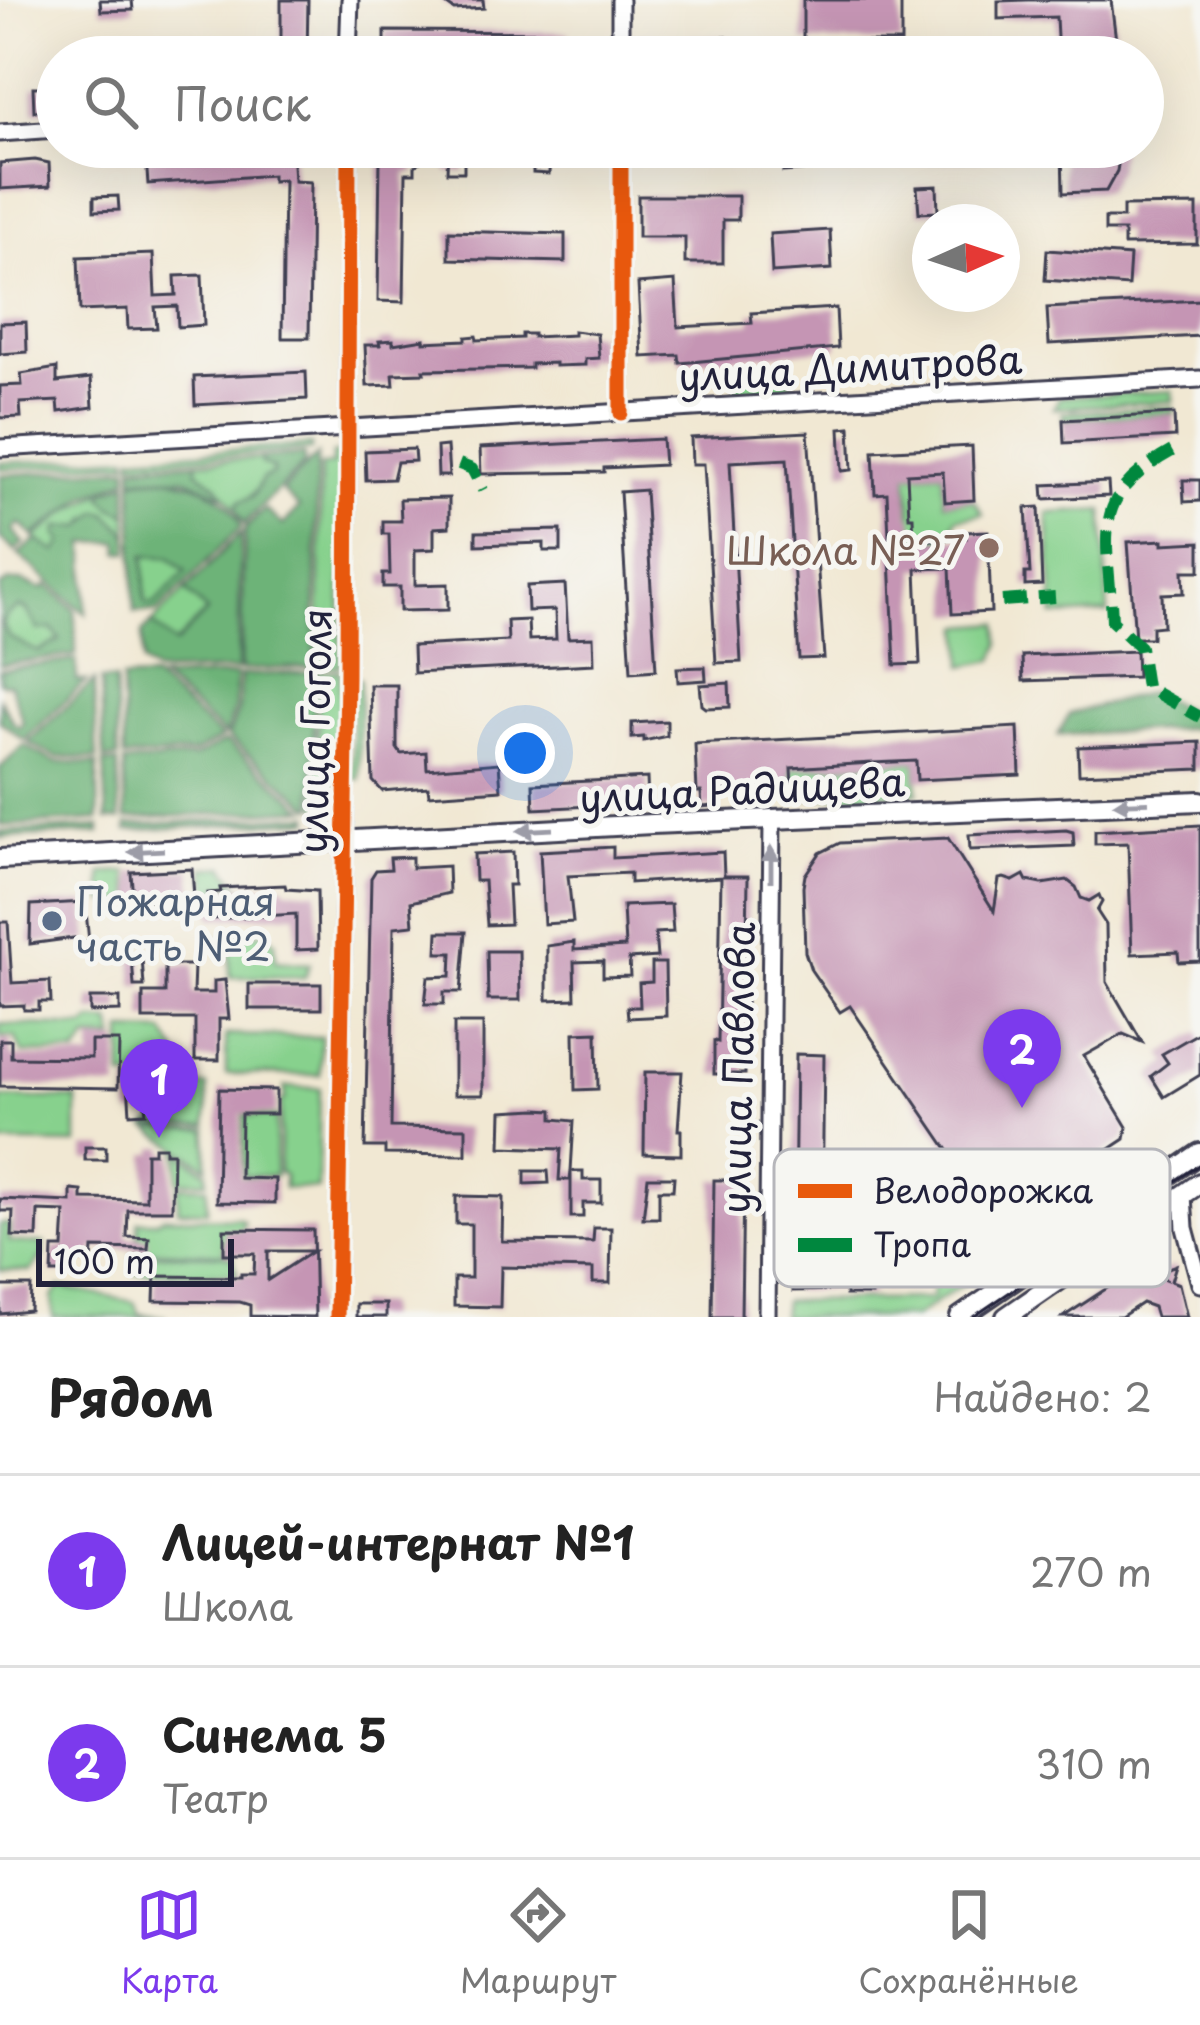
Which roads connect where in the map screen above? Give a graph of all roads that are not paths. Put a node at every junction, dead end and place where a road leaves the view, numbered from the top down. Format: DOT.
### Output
graph roads {
  1 [pos="350,0"];
  2 [pos="620,0"];
  3 [pos="349,36"];
  4 [pos="620,36"];
  5 [pos="36,130"];
  6 [pos="0,133"];
  7 [pos="349,168"];
  8 [pos="621,168"];
  9 [pos="1200,379"];
  10 [pos="621,413"];
  11 [pos="349,427"];
  12 [pos="0,448"];
  13 [pos="1200,801"];
  14 [pos="772,820"];
  15 [pos="344,840"];
  16 [pos="0,860"];
  17 [pos="1200,1153"];
  18 [pos="1170,1174"];
  19 [pos="1200,1183"];
  20 [pos="1183,1195"];
  21 [pos="1170,1204"];
  22 [pos="1200,1284"];
  23 [pos="1004,1287"];
  24 [pos="1050,1287"];
  25 [pos="337,1317"];
  26 [pos="767,1317"];
  27 [pos="960,1317"];
  28 [pos="1006,1317"];
  1 -- 3 [label="main road"];
  2 -- 4 [label="main road"];
  5 -- 6 [label="main road"];
  7 -- 11 [label="main road, улица Гоголя"];
  8 -- 10 [label="main road"];
  9 -- 10 [label="main road, улица Димитрова"];
  10 -- 11 [label="main road, улица Димитрова"];
  11 -- 12 [label="main road, улица Димитрова"];
  11 -- 15 [label="main road, улица Гоголя"];
  13 -- 14 [label="main road, улица Радищева, one-way"];
  14 -- 15 [label="main road, улица Радищева, one-way"];
  26 -- 14 [label="main road, улица Павлова, one-way"];
  15 -- 16 [label="main road, улица Радищева, one-way"];
  15 -- 25 [label="main road, улица Гоголя"];
  17 -- 18 [label="main road"];
  19 -- 20 [label="main road"];
  20 -- 21 [label="main road"];
  20 -- 22 [label="main road"];
  23 -- 27 [label="main road"];
  24 -- 28 [label="main road"];
}
